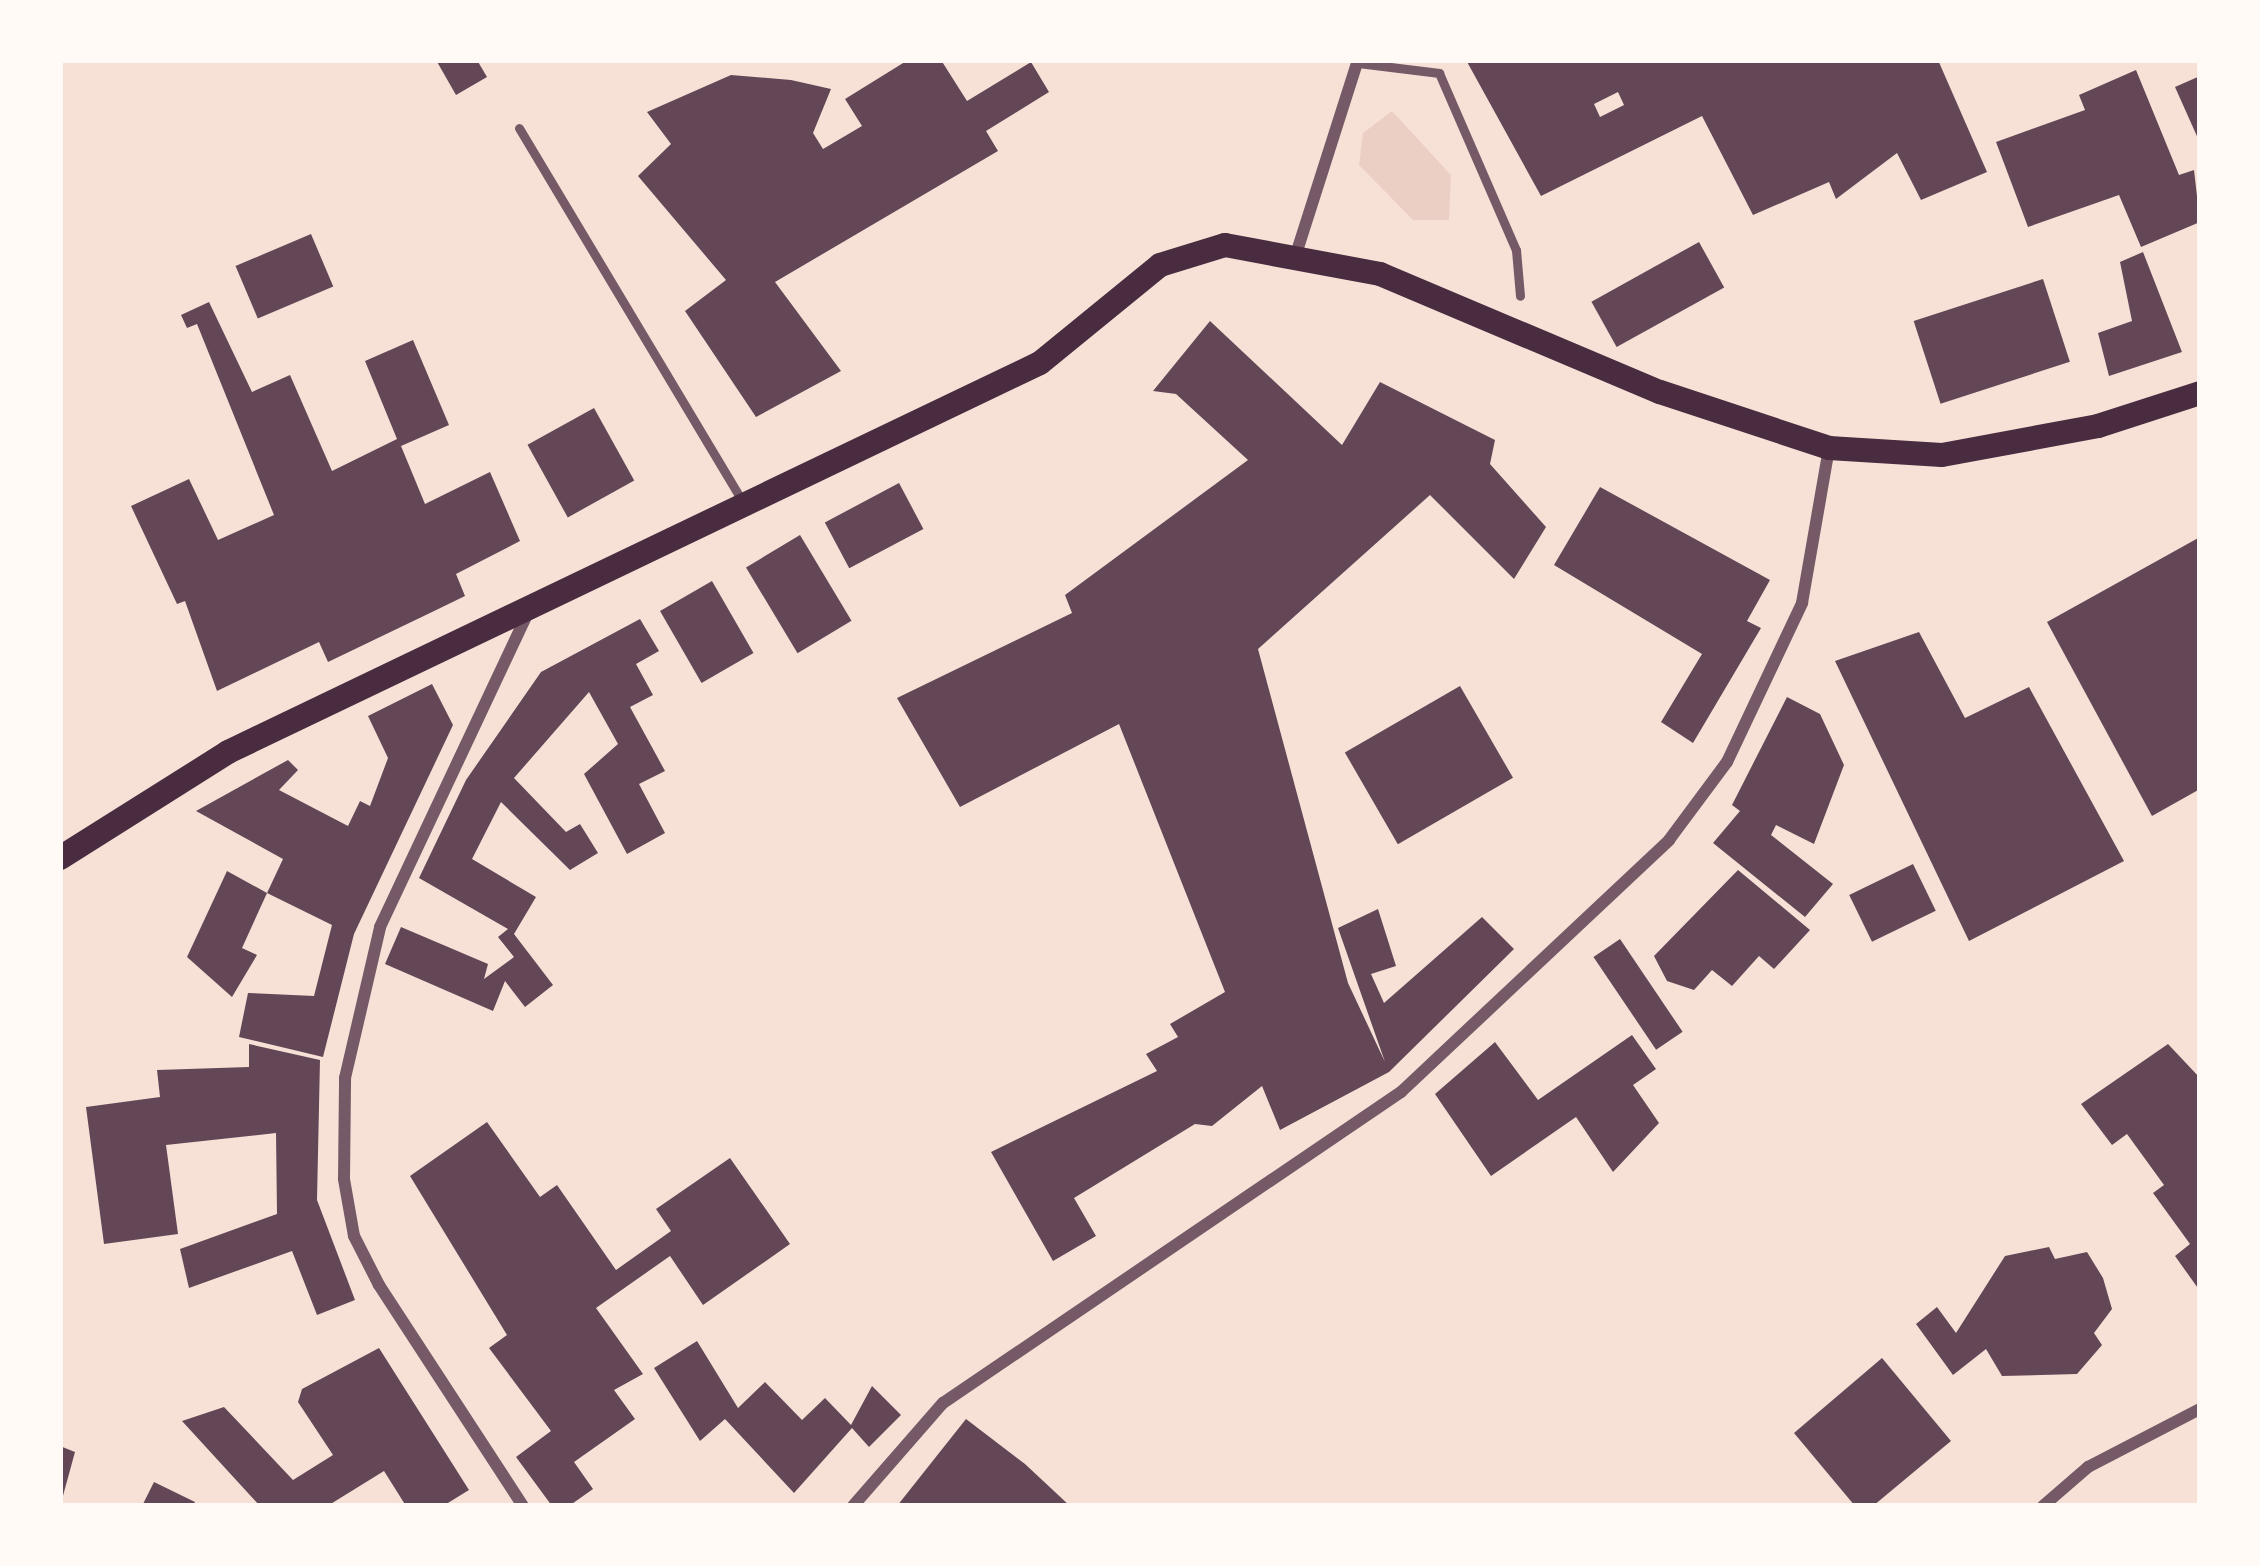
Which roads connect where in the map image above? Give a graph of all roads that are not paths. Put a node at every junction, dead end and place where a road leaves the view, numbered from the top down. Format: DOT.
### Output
graph roads {
  1 [pos="1358,62"];
  2 [pos="519,128"];
  3 [pos="1297,251"];
  4 [pos="1520,296"];
  5 [pos="2200,393"];
  6 [pos="1829,448"];
  7 [pos="748,511"];
  8 [pos="527,613"];
  9 [pos="60,858"];
  10 [pos="2200,1409"];
  11 [pos="523,1506"];
  12 [pos="853,1506"];
  13 [pos="2043,1506"];
  1 -- 3 [label="street"];
  1 -- 4 [label="lane"];
  2 -- 7 [label="lane"];
  3 -- 6 [label="main road"];
  3 -- 7 [label="main road"];
  5 -- 6 [label="main road"];
  6 -- 12 [label="street"];
  7 -- 8 [label="main road"];
  8 -- 9 [label="main road"];
  8 -- 11 [label="street"];
  10 -- 13 [label="street"];
}
